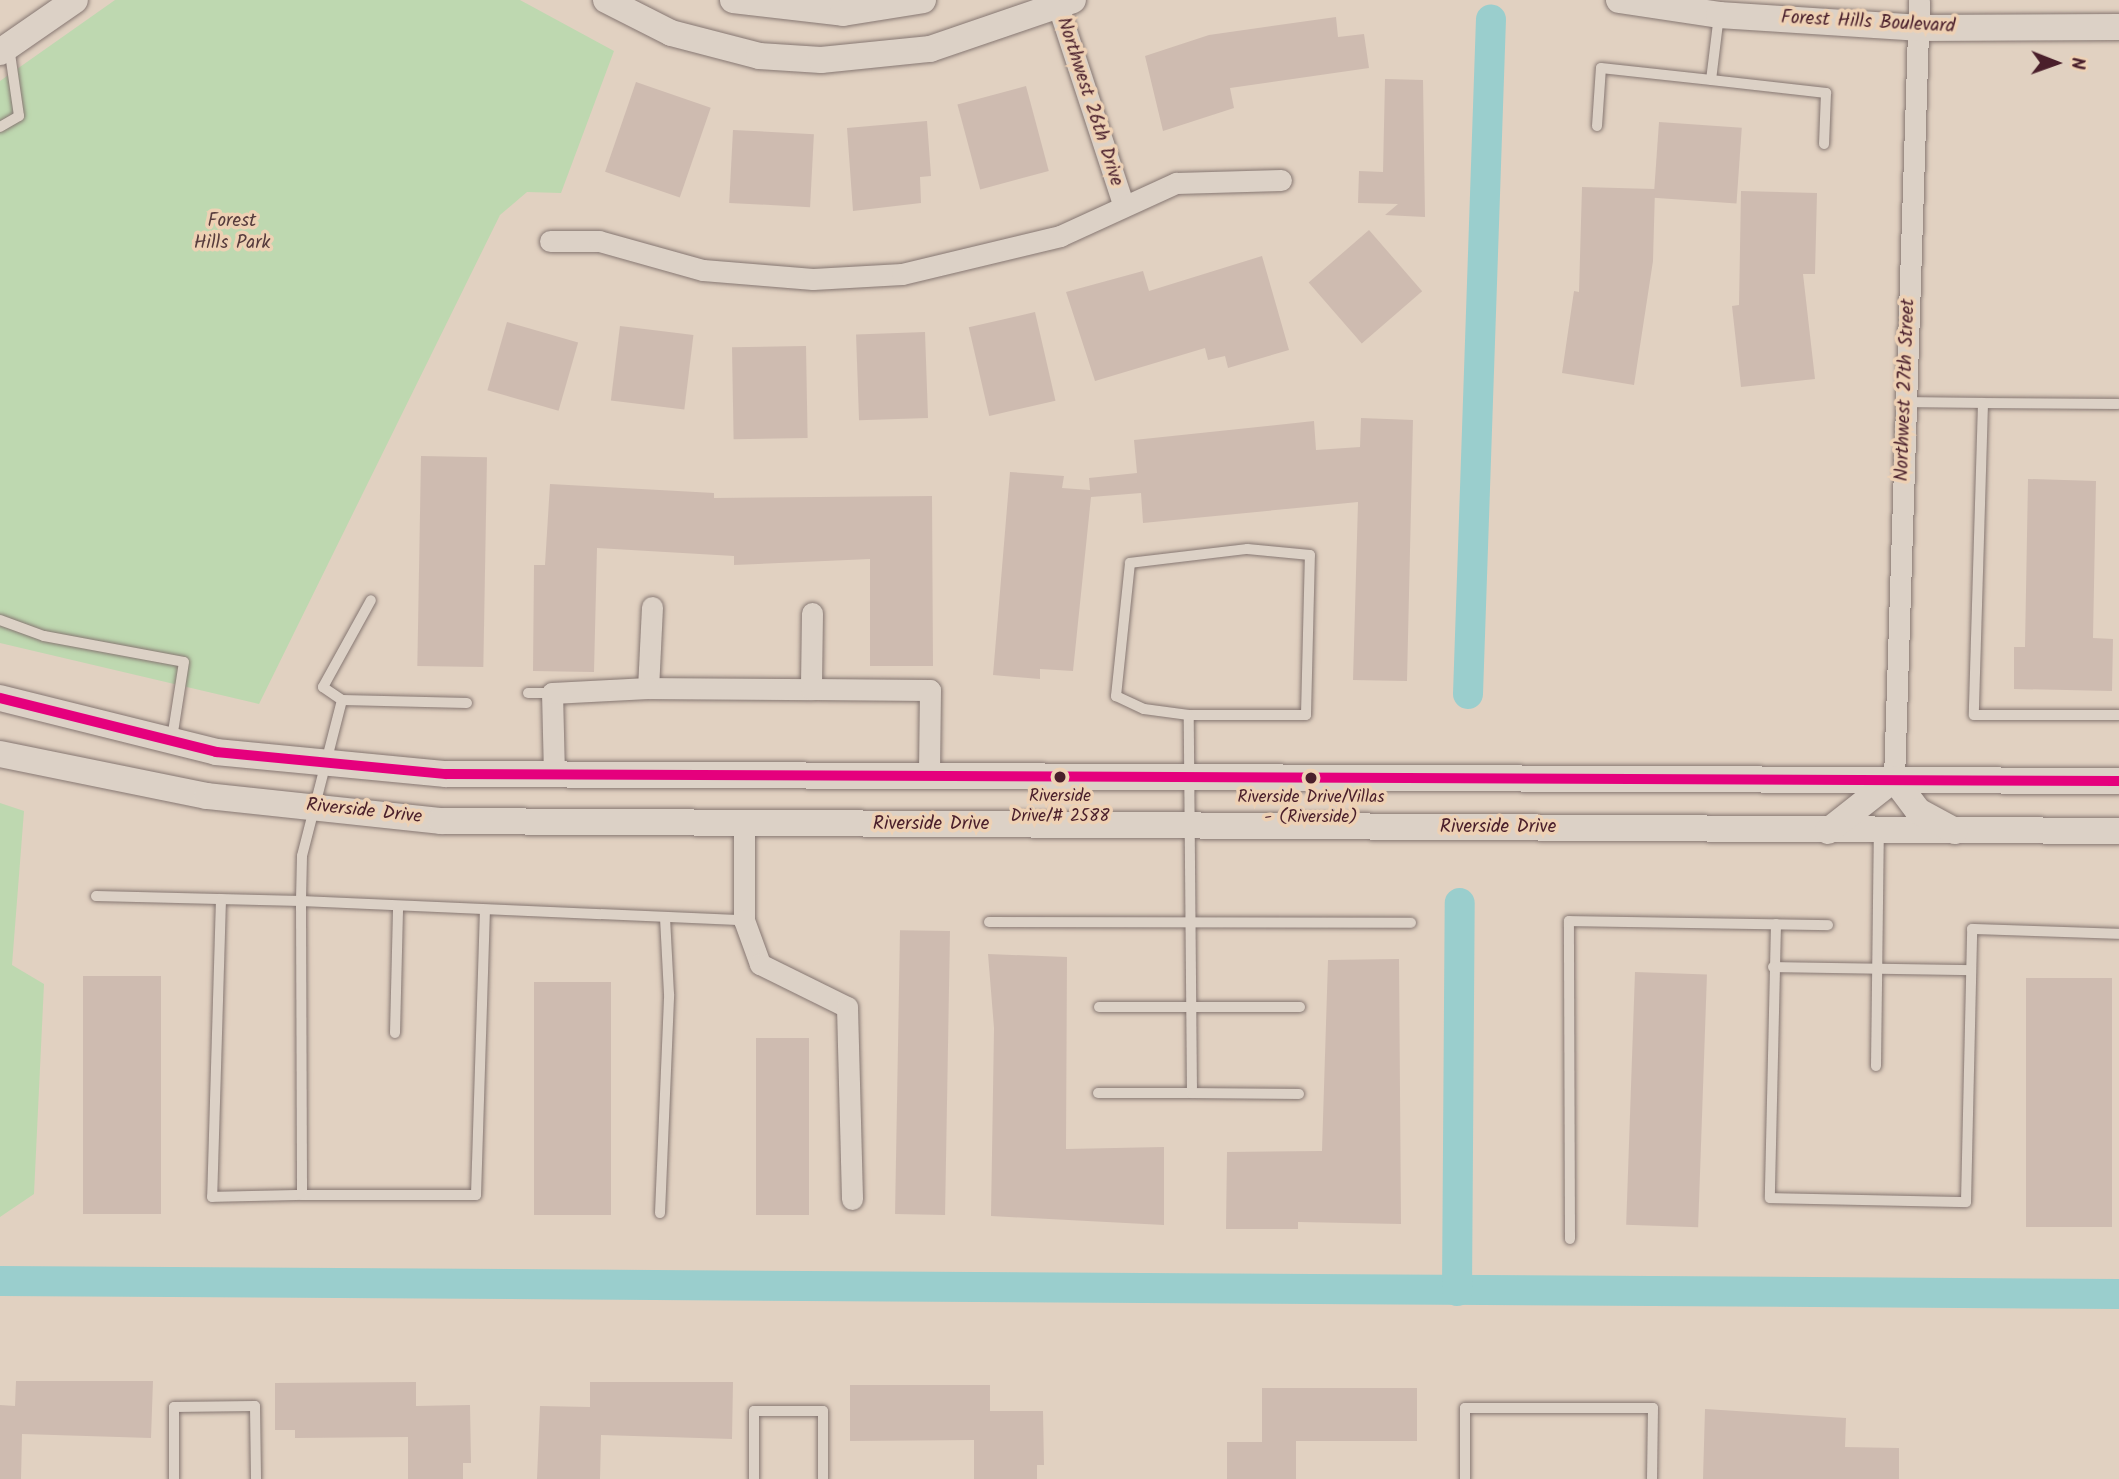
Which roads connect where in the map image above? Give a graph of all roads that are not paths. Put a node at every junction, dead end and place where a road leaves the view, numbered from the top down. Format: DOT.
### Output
graph roads {
  1 [pos="75,0"];
  2 [pos="606,0"];
  3 [pos="733,0"];
  4 [pos="923,0"];
  5 [pos="1619,0"];
  6 [pos="1919,0"];
  7 [pos="1062,2"];
  8 [pos="1719,15"];
  9 [pos="2119,27"];
  10 [pos="1918,28"];
  11 [pos="4,49"];
  12 [pos="1711,80"];
  13 [pos="1597,126"];
  14 [pos="0,127"];
  15 [pos="1824,144"];
  16 [pos="1281,180"];
  17 [pos="1123,204"];
  18 [pos="550,241"];
  19 [pos="1906,402"];
  20 [pos="1983,403"];
  21 [pos="2118,404"];
  22 [pos="371,600"];
  23 [pos="652,607"];
  24 [pos="812,613"];
  25 [pos="0,620"];
  26 [pos="648,688"];
  27 [pos="811,689"];
  28 [pos="528,693"];
  29 [pos="552,693"];
  30 [pos="0,698"];
  31 [pos="342,700"];
  32 [pos="467,703"];
  33 [pos="1189,715"];
  34 [pos="2119,715"];
  35 [pos="171,744"];
  36 [pos="0,754"];
  37 [pos="327,763"];
  38 [pos="554,774"];
  39 [pos="929,776"];
  40 [pos="1187,778"];
  41 [pos="1894,779"];
  42 [pos="2119,781"];
  43 [pos="313,807"];
  44 [pos="744,823"];
  45 [pos="1190,826"];
  46 [pos="1828,831"];
  47 [pos="2119,831"];
  48 [pos="1879,832"];
  49 [pos="1958,833"];
  50 [pos="96,896"];
  51 [pos="221,900"];
  52 [pos="301,901"];
  53 [pos="398,906"];
  54 [pos="485,910"];
  55 [pos="665,918"];
  56 [pos="744,920"];
  57 [pos="989,922"];
  58 [pos="1191,922"];
  59 [pos="1411,923"];
  60 [pos="1776,924"];
  61 [pos="1828,925"];
  62 [pos="2119,934"];
  63 [pos="1773,967"];
  64 [pos="1878,968"];
  65 [pos="1971,970"];
  66 [pos="1099,1007"];
  67 [pos="1192,1007"];
  68 [pos="1300,1007"];
  69 [pos="395,1033"];
  70 [pos="1876,1066"];
  71 [pos="1098,1093"];
  72 [pos="1192,1093"];
  73 [pos="1299,1094"];
  74 [pos="302,1195"];
  75 [pos="852,1199"];
  76 [pos="660,1213"];
  77 [pos="1570,1239"];
  78 [pos="174,1479"];
  79 [pos="256,1479"];
  80 [pos="754,1479"];
  81 [pos="823,1479"];
  82 [pos="1465,1479"];
  83 [pos="1652,1479"];
  1 -- 11 [label="street"];
  2 -- 7 [label="street"];
  3 -- 4 [label="street"];
  5 -- 8 [label="street, Forest Hills Boulevard"];
  6 -- 10 [label="street, Northwest 27th Street"];
  7 -- 17 [label="street, Northwest 26th Drive"];
  8 -- 10 [label="street, Forest Hills Boulevard"];
  8 -- 12 [label="lane"];
  9 -- 10 [label="street, Forest Hills Boulevard"];
  10 -- 19 [label="street, Northwest 27th Street"];
  11 -- 14 [label="lane"];
  12 -- 13 [label="lane"];
  12 -- 15 [label="lane"];
  16 -- 17 [label="street"];
  17 -- 18 [label="street"];
  19 -- 20 [label="lane"];
  19 -- 41 [label="street, Northwest 27th Street"];
  20 -- 21 [label="lane"];
  20 -- 34 [label="lane"];
  22 -- 31 [label="lane"];
  23 -- 26 [label="street"];
  24 -- 27 [label="street"];
  25 -- 35 [label="lane"];
  26 -- 27 [label="street"];
  26 -- 29 [label="street"];
  27 -- 39 [label="street"];
  28 -- 29 [label="lane"];
  29 -- 38 [label="street"];
  30 -- 35 [label="street"];
  31 -- 32 [label="lane"];
  31 -- 37 [label="lane"];
  33 -- 33 [label="lane"];
  33 -- 40 [label="lane"];
  35 -- 37 [label="street"];
  36 -- 43 [label="street, Riverside Drive"];
  37 -- 38 [label="street"];
  37 -- 43 [label="lane"];
  38 -- 39 [label="street"];
  39 -- 40 [label="street"];
  40 -- 41 [label="street"];
  40 -- 45 [label="lane"];
  41 -- 42 [label="street"];
  41 -- 46 [label="street"];
  41 -- 49 [label="street"];
  43 -- 44 [label="street, Riverside Drive"];
  43 -- 52 [label="lane"];
  44 -- 45 [label="street, Riverside Drive"];
  44 -- 56 [label="street"];
  45 -- 46 [label="street, Riverside Drive"];
  45 -- 58 [label="lane"];
  46 -- 48 [label="street, Riverside Drive"];
  47 -- 49 [label="street, Riverside Drive"];
  48 -- 49 [label="street, Riverside Drive"];
  48 -- 64 [label="lane"];
  50 -- 51 [label="lane"];
  51 -- 52 [label="lane"];
  51 -- 74 [label="lane"];
  52 -- 53 [label="lane"];
  52 -- 74 [label="lane"];
  53 -- 54 [label="lane"];
  53 -- 69 [label="lane"];
  54 -- 55 [label="lane"];
  54 -- 74 [label="lane"];
  55 -- 56 [label="lane"];
  55 -- 76 [label="lane"];
  56 -- 75 [label="street"];
  57 -- 58 [label="lane"];
  58 -- 59 [label="lane"];
  58 -- 67 [label="lane"];
  60 -- 61 [label="lane"];
  60 -- 63 [label="lane"];
  60 -- 77 [label="lane"];
  62 -- 65 [label="lane"];
  63 -- 64 [label="lane"];
  63 -- 65 [label="lane"];
  64 -- 65 [label="lane"];
  64 -- 70 [label="lane"];
  66 -- 67 [label="lane"];
  67 -- 68 [label="lane"];
  67 -- 72 [label="lane"];
  71 -- 72 [label="lane"];
  72 -- 73 [label="lane"];
  78 -- 79 [label="lane"];
  80 -- 81 [label="lane"];
  82 -- 83 [label="lane"];
}
